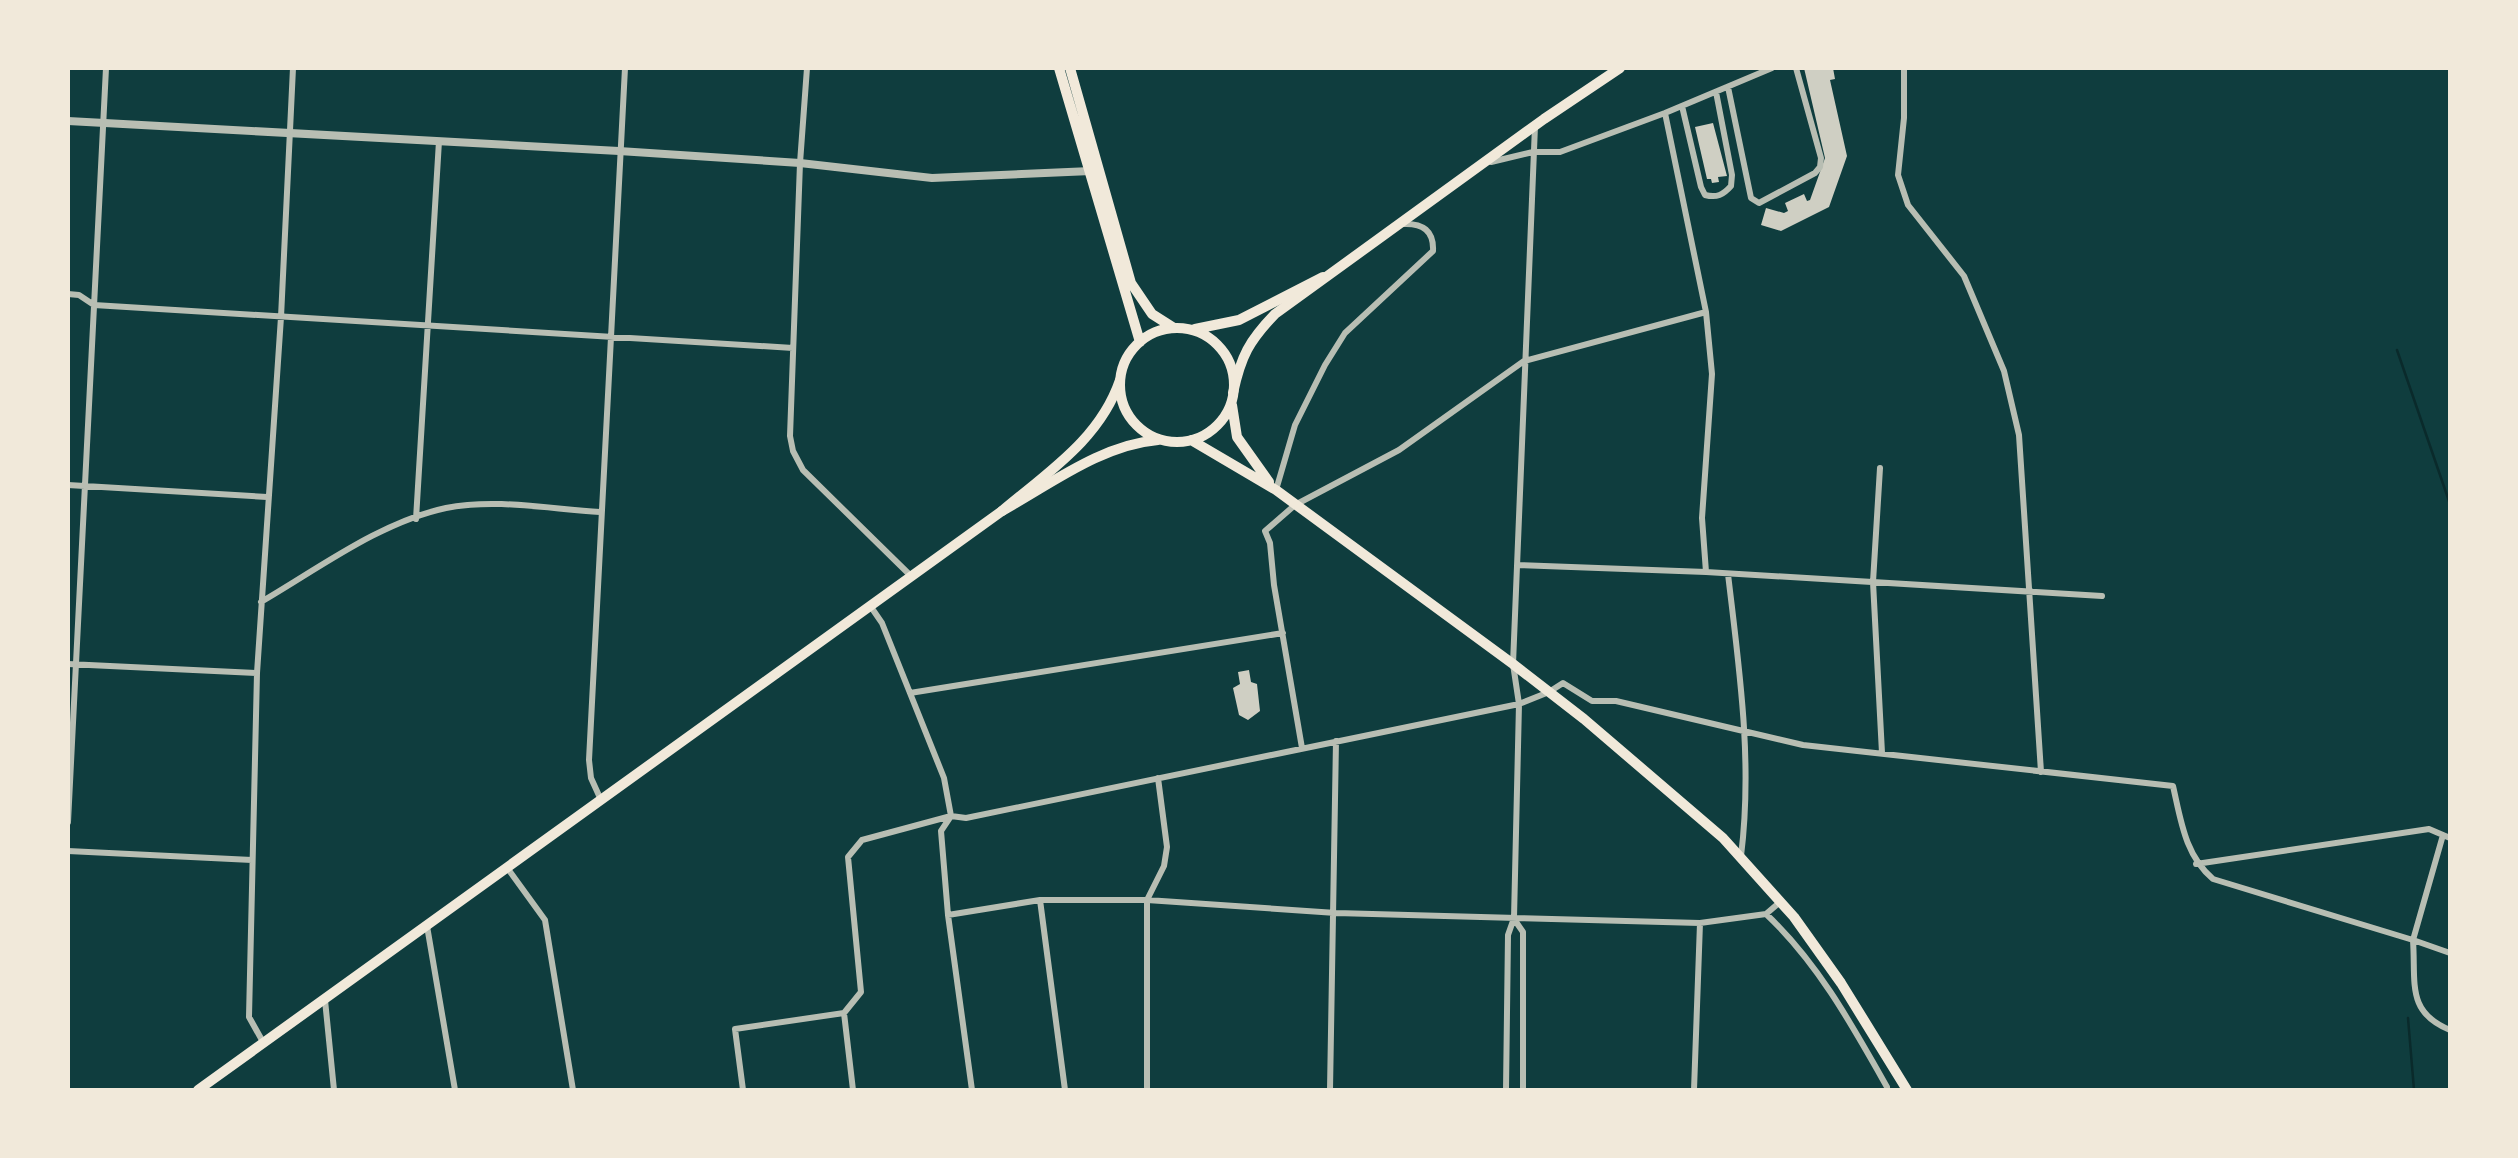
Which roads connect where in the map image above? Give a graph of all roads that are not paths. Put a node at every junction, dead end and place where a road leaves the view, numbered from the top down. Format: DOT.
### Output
graph roads {
  1 [pos="106,68"];
  2 [pos="293,68"];
  3 [pos="624,68"];
  4 [pos="807,68"];
  5 [pos="1059,68"];
  6 [pos="1070,68"];
  7 [pos="1620,68"];
  8 [pos="1769,68"];
  9 [pos="1796,68"];
  10 [pos="1904,68"];
  11 [pos="1728,86"];
  12 [pos="1716,92"];
  13 [pos="1682,106"];
  14 [pos="1665,113"];
  15 [pos="68,121"];
  16 [pos="103,123"];
  17 [pos="1535,126"];
  18 [pos="290,133"];
  19 [pos="439,141"];
  20 [pos="619,151"];
  21 [pos="1533,152"];
  22 [pos="800,163"];
  23 [pos="1483,164"];
  24 [pos="1093,170"];
  25 [pos="1402,224"];
  26 [pos="1323,278"];
  27 [pos="68,294"];
  28 [pos="94,305"];
  29 [pos="1706,312"];
  30 [pos="282,317"];
  31 [pos="428,326"];
  32 [pos="1174,328"];
  33 [pos="1188,329"];
  34 [pos="610,338"];
  35 [pos="1140,342"];
  36 [pos="793,348"];
  37 [pos="1524,361"];
  38 [pos="1120,380"];
  39 [pos="1232,397"];
  40 [pos="1160,440"];
  41 [pos="1191,440"];
  42 [pos="1880,468"];
  43 [pos="68,485"];
  44 [pos="84,486"];
  45 [pos="1276,490"];
  46 [pos="266,497"];
  47 [pos="1295,505"];
  48 [pos="600,512"];
  49 [pos="1002,512"];
  50 [pos="416,518"];
  51 [pos="1517,566"];
  52 [pos="1706,572"];
  53 [pos="1728,574"];
  54 [pos="912,577"];
  55 [pos="1873,582"];
  56 [pos="2030,592"];
  57 [pos="2102,596"];
  58 [pos="261,602"];
  59 [pos="871,607"];
  60 [pos="1283,634"];
  61 [pos="72,664"];
  62 [pos="1513,664"];
  63 [pos="257,673"];
  64 [pos="910,692"];
  65 [pos="1549,692"];
  66 [pos="1519,704"];
  67 [pos="1747,731"];
  68 [pos="1336,741"];
  69 [pos="1302,748"];
  70 [pos="1882,754"];
  71 [pos="2041,772"];
  72 [pos="1158,778"];
  73 [pos="602,800"];
  74 [pos="950,816"];
  75 [pos="68,822"];
  76 [pos="2447,837"];
  77 [pos="68,851"];
  78 [pos="1741,857"];
  79 [pos="252,860"];
  80 [pos="2196,864"];
  81 [pos="508,869"];
  82 [pos="1040,900"];
  83 [pos="1147,900"];
  84 [pos="1781,901"];
  85 [pos="1336,913"];
  86 [pos="1766,914"];
  87 [pos="948,915"];
  88 [pos="1514,918"];
  89 [pos="1700,923"];
  90 [pos="427,926"];
  91 [pos="2413,940"];
  92 [pos="2450,953"];
  93 [pos="325,1000"];
  94 [pos="844,1013"];
  95 [pos="2450,1030"];
  96 [pos="264,1043"];
  97 [pos="1900,1078"];
  98 [pos="1884,1089"];
  99 [pos="198,1090"];
  100 [pos="334,1090"];
  101 [pos="455,1090"];
  102 [pos="573,1090"];
  103 [pos="743,1090"];
  104 [pos="852,1090"];
  105 [pos="972,1090"];
  106 [pos="1065,1090"];
  107 [pos="1147,1090"];
  108 [pos="1330,1090"];
  109 [pos="1506,1090"];
  110 [pos="1523,1090"];
  111 [pos="1694,1090"];
  112 [pos="1907,1090"];
  1 -- 16 [label="street"];
  2 -- 18 [label="street"];
  3 -- 20 [label="street"];
  4 -- 22 [label="street"];
  5 -- 24 [label="main road"];
  6 -- 24 [label="main road"];
  7 -- 17 [label="main road"];
  8 -- 11 [label="street"];
  9 -- 11 [label="street"];
  10 -- 56 [label="street"];
  11 -- 12 [label="street"];
  12 -- 13 [label="street"];
  12 -- 13 [label="street"];
  13 -- 14 [label="street"];
  14 -- 21 [label="street"];
  14 -- 29 [label="street"];
  15 -- 16 [label="street"];
  16 -- 18 [label="street"];
  16 -- 28 [label="street"];
  17 -- 21 [label="street"];
  17 -- 23 [label="main road"];
  18 -- 19 [label="street"];
  18 -- 30 [label="street"];
  19 -- 20 [label="street"];
  19 -- 31 [label="street"];
  20 -- 22 [label="street"];
  20 -- 34 [label="street"];
  21 -- 23 [label="street"];
  21 -- 37 [label="street"];
  22 -- 24 [label="street"];
  22 -- 36 [label="street"];
  23 -- 25 [label="main road"];
  24 -- 32 [label="main road"];
  24 -- 35 [label="main road"];
  25 -- 26 [label="main road"];
  25 -- 45 [label="street"];
  26 -- 33 [label="main road"];
  26 -- 39 [label="main road"];
  27 -- 28 [label="street"];
  28 -- 30 [label="street"];
  28 -- 44 [label="street"];
  29 -- 37 [label="street"];
  29 -- 52 [label="street"];
  30 -- 31 [label="street"];
  30 -- 46 [label="street"];
  31 -- 34 [label="street"];
  31 -- 50 [label="street"];
  32 -- 33 [label="main road"];
  32 -- 35 [label="main road"];
  33 -- 39 [label="main road"];
  34 -- 36 [label="street"];
  34 -- 48 [label="street"];
  35 -- 38 [label="main road"];
  36 -- 54 [label="street"];
  37 -- 47 [label="street"];
  37 -- 51 [label="street"];
  38 -- 40 [label="main road"];
  38 -- 49 [label="main road"];
  39 -- 41 [label="main road"];
  39 -- 45 [label="main road"];
  40 -- 41 [label="main road"];
  40 -- 49 [label="main road"];
  41 -- 45 [label="main road"];
  42 -- 55 [label="street"];
  43 -- 44 [label="street"];
  44 -- 46 [label="street"];
  44 -- 61 [label="street"];
  45 -- 47 [label="main road"];
  46 -- 58 [label="street"];
  47 -- 60 [label="street"];
  47 -- 62 [label="main road"];
  48 -- 50 [label="street"];
  48 -- 73 [label="street"];
  49 -- 54 [label="main road"];
  50 -- 58 [label="street"];
  51 -- 52 [label="street"];
  51 -- 62 [label="street"];
  52 -- 53 [label="street"];
  53 -- 55 [label="street"];
  53 -- 67 [label="street"];
  54 -- 59 [label="main road"];
  55 -- 56 [label="street"];
  55 -- 70 [label="street"];
  56 -- 57 [label="street"];
  56 -- 71 [label="street"];
  58 -- 63 [label="street"];
  59 -- 64 [label="street"];
  59 -- 73 [label="main road"];
  60 -- 64 [label="street"];
  60 -- 69 [label="street"];
  61 -- 63 [label="street"];
  61 -- 75 [label="street"];
  62 -- 65 [label="main road"];
  62 -- 66 [label="street"];
  63 -- 79 [label="street"];
  64 -- 74 [label="street"];
  65 -- 66 [label="street"];
  65 -- 67 [label="street"];
  65 -- 78 [label="main road"];
  66 -- 68 [label="street"];
  66 -- 88 [label="street"];
  67 -- 70 [label="street"];
  67 -- 78 [label="street"];
  68 -- 69 [label="street"];
  68 -- 85 [label="street"];
  69 -- 72 [label="street"];
  70 -- 71 [label="street"];
  71 -- 80 [label="street"];
  72 -- 74 [label="street"];
  72 -- 83 [label="street"];
  73 -- 81 [label="main road"];
  74 -- 87 [label="street"];
  74 -- 94 [label="street"];
  76 -- 80 [label="street"];
  76 -- 91 [label="street"];
  77 -- 79 [label="street"];
  78 -- 84 [label="main road"];
  79 -- 96 [label="street"];
  80 -- 91 [label="street"];
  81 -- 90 [label="main road"];
  81 -- 102 [label="street"];
  82 -- 83 [label="street"];
  82 -- 87 [label="street"];
  82 -- 106 [label="street"];
  83 -- 85 [label="street"];
  83 -- 107 [label="street"];
  84 -- 86 [label="street"];
  84 -- 97 [label="main road"];
  85 -- 88 [label="street"];
  85 -- 108 [label="street"];
  86 -- 89 [label="street"];
  86 -- 98 [label="street"];
  87 -- 105 [label="street"];
  88 -- 89 [label="street"];
  88 -- 109 [label="street"];
  88 -- 110 [label="street"];
  89 -- 111 [label="street"];
  90 -- 93 [label="main road"];
  90 -- 101 [label="street"];
  91 -- 92 [label="street"];
  91 -- 95 [label="street"];
  93 -- 96 [label="main road"];
  93 -- 100 [label="street"];
  94 -- 103 [label="street"];
  94 -- 104 [label="street"];
  96 -- 99 [label="main road"];
  97 -- 98 [label="street"];
  97 -- 112 [label="main road"];
}
